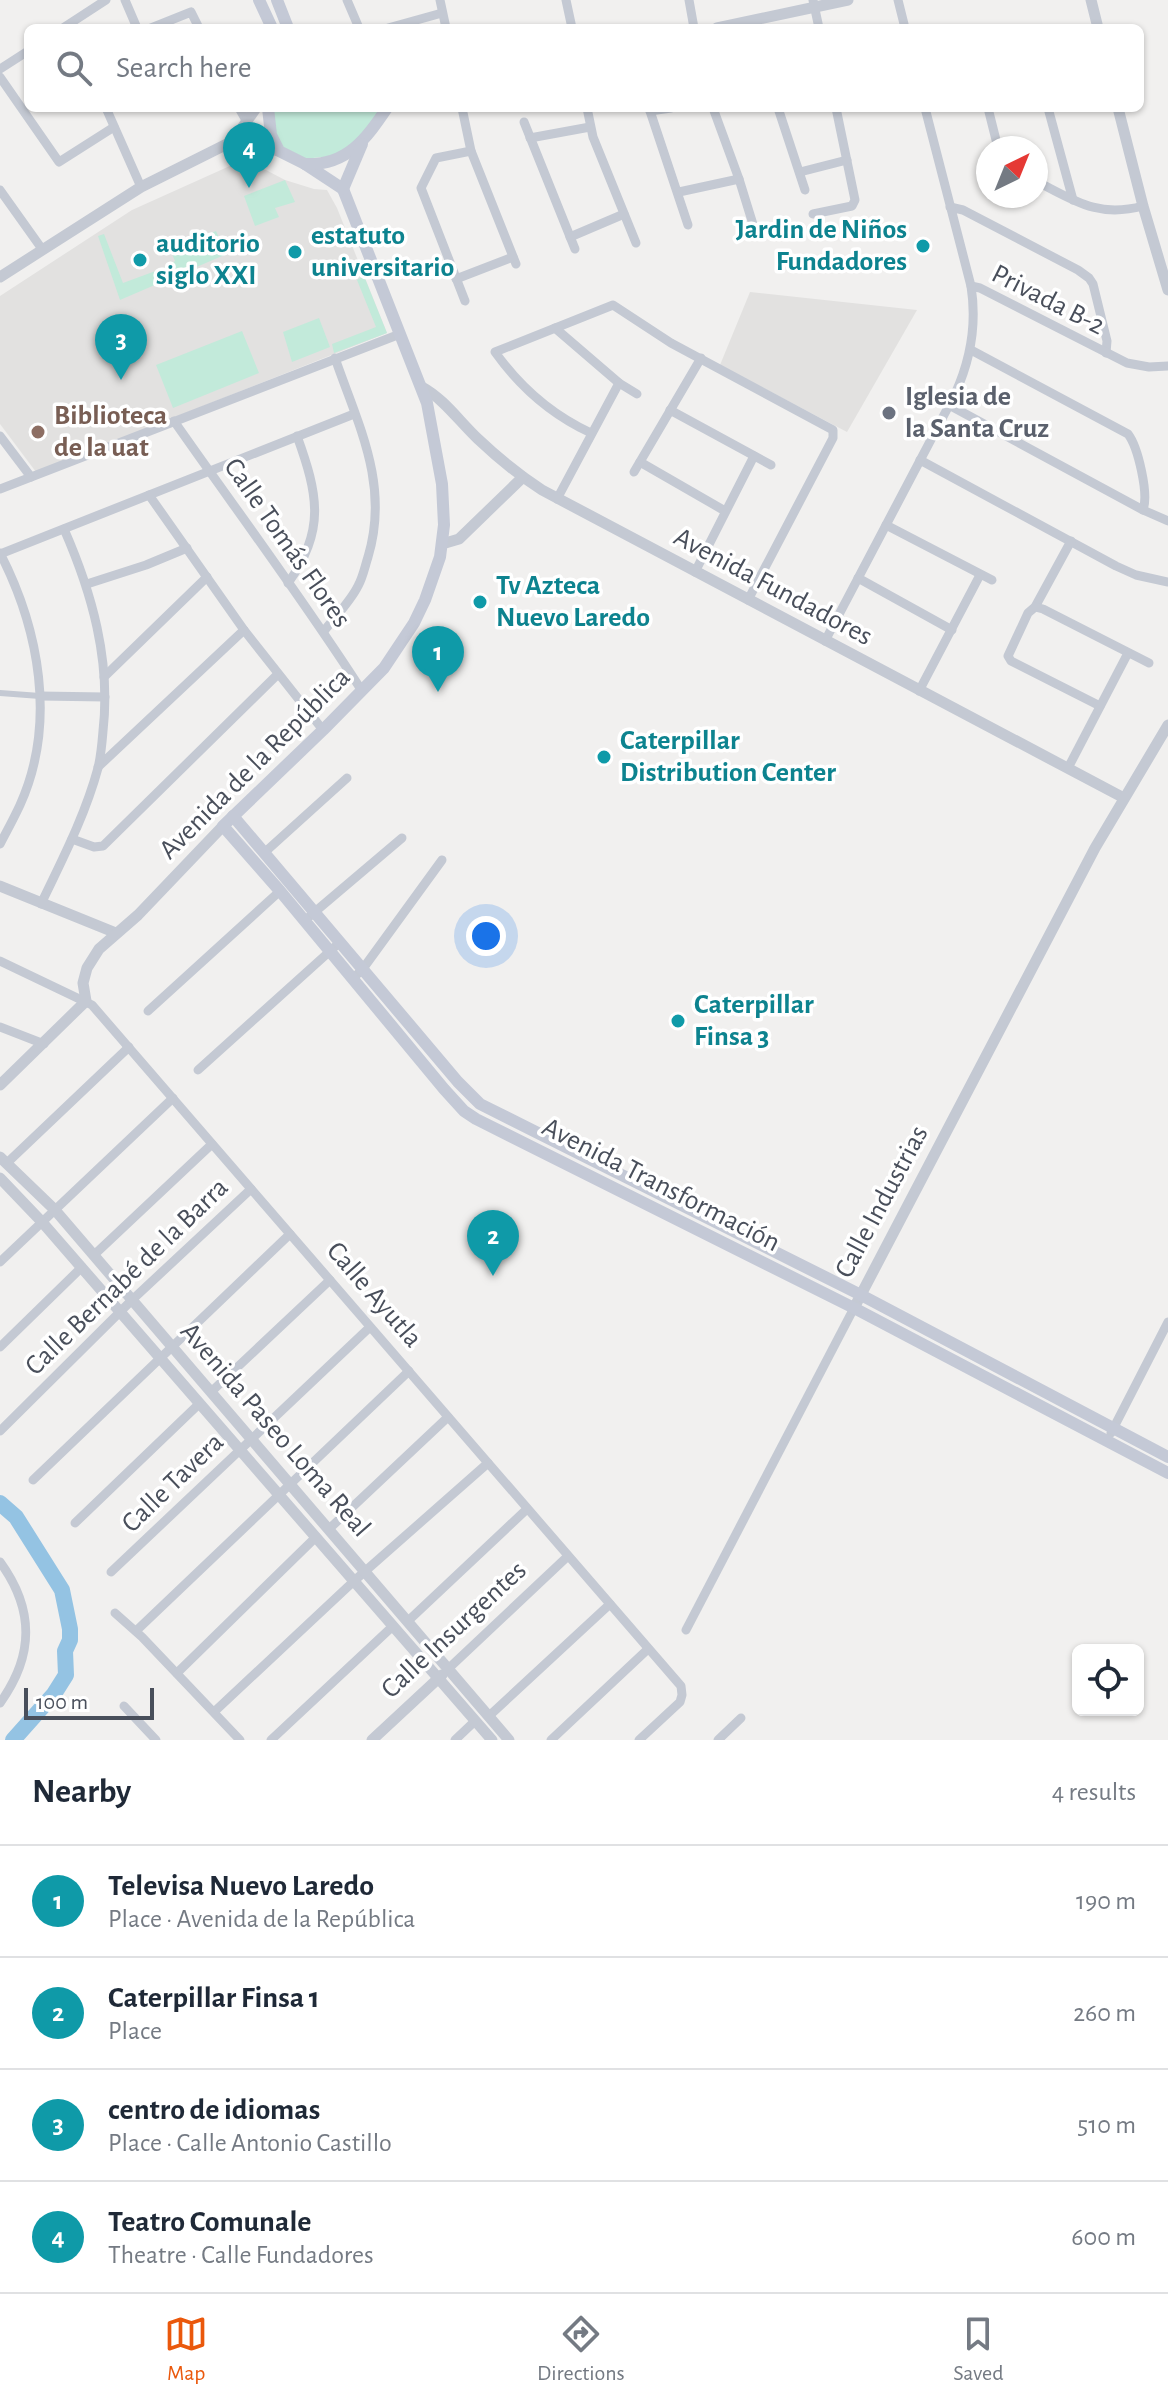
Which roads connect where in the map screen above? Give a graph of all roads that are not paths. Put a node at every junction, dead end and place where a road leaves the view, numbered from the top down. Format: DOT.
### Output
graph roads {
  1 [pos="106,0"];
  2 [pos="125,0"];
  3 [pos="259,0"];
  4 [pos="277,0"];
  5 [pos="347,0"];
  6 [pos="440,0"];
  7 [pos="566,0"];
  8 [pos="689,0"];
  9 [pos="848,0"];
  10 [pos="898,0"];
  11 [pos="1091,0"];
  12 [pos="814,4"];
  13 [pos="442,13"];
  14 [pos="72,24"];
  15 [pos="135,24"];
  16 [pos="161,24"];
  17 [pos="197,24"];
  18 [pos="277,24"];
  19 [pos="278,24"];
  20 [pos="357,24"];
  21 [pos="402,24"];
  22 [pos="445,24"];
  23 [pos="571,24"];
  24 [pos="693,24"];
  25 [pos="733,24"];
  26 [pos="818,24"];
  27 [pos="904,24"];
  28 [pos="1097,24"];
  29 [pos="24,54"];
  30 [pos="0,69"];
  31 [pos="0,77"];
  32 [pos="24,112"];
  33 [pos="24,112"];
  34 [pos="108,112"];
  35 [pos="241,112"];
  36 [pos="253,112"];
  37 [pos="268,112"];
  38 [pos="384,112"];
  39 [pos="463,112"];
  40 [pos="588,112"];
  41 [pos="651,112"];
  42 [pos="714,112"];
  43 [pos="779,112"];
  44 [pos="837,112"];
  45 [pos="926,112"];
  46 [pos="989,112"];
  47 [pos="1049,112"];
  48 [pos="1119,112"];
  49 [pos="247,122"];
  50 [pos="524,122"];
  51 [pos="114,127"];
  52 [pos="590,127"];
  53 [pos="995,136"];
  54 [pos="530,138"];
  55 [pos="233,141"];
  56 [pos="362,144"];
  57 [pos="279,151"];
  58 [pos="471,151"];
  59 [pos="847,160"];
  60 [pos="305,164"];
  61 [pos="800,172"];
  62 [pos="739,179"];
  63 [pos="141,187"];
  64 [pos="1048,187"];
  65 [pos="343,189"];
  66 [pos="0,190"];
  67 [pos="805,190"];
  68 [pos="679,192"];
  69 [pos="1073,200"];
  70 [pos="4,203"];
  71 [pos="1143,206"];
  72 [pos="950,207"];
  73 [pos="624,214"];
  74 [pos="813,214"];
  75 [pos="688,225"];
  76 [pos="756,234"];
  77 [pos="570,237"];
  78 [pos="636,243"];
  79 [pos="42,249"];
  80 [pos="575,249"];
  81 [pos="0,277"];
  82 [pos="456,279"];
  83 [pos="971,286"];
  84 [pos="1168,290"];
  85 [pos="465,301"];
  86 [pos="555,328"];
  87 [pos="400,334"];
  88 [pos="971,350"];
  89 [pos="1106,353"];
  90 [pos="335,358"];
  91 [pos="701,358"];
  92 [pos="1168,366"];
  93 [pos="619,383"];
  94 [pos="422,387"];
  95 [pos="637,394"];
  96 [pos="949,405"];
  97 [pos="670,410"];
  98 [pos="354,414"];
  99 [pos="174,421"];
  100 [pos="591,433"];
  101 [pos="0,436"];
  102 [pos="297,436"];
  103 [pos="754,456"];
  104 [pos="920,460"];
  105 [pos="640,462"];
  106 [pos="771,465"];
  107 [pos="209,471"];
  108 [pos="634,472"];
  109 [pos="31,477"];
  110 [pos="523,477"];
  111 [pos="0,489"];
  112 [pos="149,495"];
  113 [pos="557,499"];
  114 [pos="1143,510"];
  115 [pos="725,511"];
  116 [pos="1168,521"];
  117 [pos="886,525"];
  118 [pos="64,529"];
  119 [pos="1071,541"];
  120 [pos="442,544"];
  121 [pos="187,548"];
  122 [pos="0,553"];
  123 [pos="695,572"];
  124 [pos="980,575"];
  125 [pos="207,577"];
  126 [pos="858,578"];
  127 [pos="992,580"];
  128 [pos="1168,582"];
  129 [pos="288,583"];
  130 [pos="87,584"];
  131 [pos="748,600"];
  132 [pos="1035,607"];
  133 [pos="244,630"];
  134 [pos="952,630"];
  135 [pos="324,631"];
  136 [pos="825,641"];
  137 [pos="1128,653"];
  138 [pos="1149,663"];
  139 [pos="277,675"];
  140 [pos="104,677"];
  141 [pos="362,691"];
  142 [pos="919,691"];
  143 [pos="0,693"];
  144 [pos="40,696"];
  145 [pos="105,697"];
  146 [pos="1100,706"];
  147 [pos="1168,725"];
  148 [pos="323,730"];
  149 [pos="98,767"];
  150 [pos="1068,768"];
  151 [pos="347,778"];
  152 [pos="1124,798"];
  153 [pos="233,816"];
  154 [pos="223,826"];
  155 [pos="402,838"];
  156 [pos="72,839"];
  157 [pos="0,844"];
  158 [pos="264,853"];
  159 [pos="442,860"];
  160 [pos="0,886"];
  161 [pos="280,891"];
  162 [pos="41,904"];
  163 [pos="309,917"];
  164 [pos="116,933"];
  165 [pos="334,948"];
  166 [pos="0,961"];
  167 [pos="362,970"];
  168 [pos="352,979"];
  169 [pos="380,990"];
  170 [pos="86,1001"];
  171 [pos="371,1002"];
  172 [pos="397,1010"];
  173 [pos="148,1011"];
  174 [pos="386,1020"];
  175 [pos="0,1027"];
  176 [pos="417,1035"];
  177 [pos="44,1044"];
  178 [pos="406,1044"];
  179 [pos="129,1047"];
  180 [pos="198,1070"];
  181 [pos="0,1085"];
  182 [pos="173,1098"];
  183 [pos="515,1122"];
  184 [pos="508,1135"];
  185 [pos="212,1144"];
  186 [pos="4,1160"];
  187 [pos="0,1178"];
  188 [pos="634,1182"];
  189 [pos="251,1189"];
  190 [pos="627,1194"];
  191 [pos="55,1210"];
  192 [pos="42,1222"];
  193 [pos="733,1231"];
  194 [pos="290,1234"];
  195 [pos="727,1244"];
  196 [pos="94,1255"];
  197 [pos="0,1262"];
  198 [pos="82,1267"];
  199 [pos="826,1278"];
  200 [pos="330,1280"];
  201 [pos="820,1291"];
  202 [pos="861,1295"];
  203 [pos="132,1300"];
  204 [pos="854,1308"];
  205 [pos="121,1312"];
  206 [pos="1168,1322"];
  207 [pos="370,1327"];
  208 [pos="921,1327"];
  209 [pos="915,1340"];
  210 [pos="172,1346"];
  211 [pos="0,1347"];
  212 [pos="160,1357"];
  213 [pos="409,1371"];
  214 [pos="211,1392"];
  215 [pos="200,1403"];
  216 [pos="448,1417"];
  217 [pos="1114,1428"];
  218 [pos="0,1431"];
  219 [pos="251,1438"];
  220 [pos="1107,1441"];
  221 [pos="240,1449"];
  222 [pos="1168,1457"];
  223 [pos="488,1463"];
  224 [pos="1168,1473"];
  225 [pos="33,1480"];
  226 [pos="290,1484"];
  227 [pos="279,1494"];
  228 [pos="527,1509"];
  229 [pos="75,1523"];
  230 [pos="329,1529"];
  231 [pos="316,1537"];
  232 [pos="568,1556"];
  233 [pos="0,1562"];
  234 [pos="111,1572"];
  235 [pos="365,1572"];
  236 [pos="354,1581"];
  237 [pos="610,1604"];
  238 [pos="115,1613"];
  239 [pos="408,1621"];
  240 [pos="393,1626"];
  241 [pos="686,1630"];
  242 [pos="136,1631"];
  243 [pos="648,1649"];
  244 [pos="448,1669"];
  245 [pos="177,1673"];
  246 [pos="438,1678"];
  247 [pos="0,1703"];
  248 [pos="124,1706"];
  249 [pos="214,1712"];
  250 [pos="489,1716"];
  251 [pos="741,1718"];
  252 [pos="475,1721"];
  253 [pos="156,1740"];
  254 [pos="240,1740"];
  255 [pos="271,1740"];
  256 [pos="372,1740"];
  257 [pos="455,1740"];
  258 [pos="492,1740"];
  259 [pos="509,1740"];
  260 [pos="551,1740"];
  261 [pos="639,1740"];
  262 [pos="718,1740"];
  1 -- 14 [label="street"];
  2 -- 15 [label="street"];
  3 -- 18 [label="main road"];
  4 -- 19 [label="main road"];
  5 -- 20 [label="street"];
  6 -- 13 [label="street"];
  7 -- 23 [label="street"];
  8 -- 24 [label="street"];
  9 -- 12 [label="street"];
  10 -- 27 [label="street"];
  11 -- 28 [label="street"];
  12 -- 25 [label="street"];
  12 -- 26 [label="street"];
  13 -- 21 [label="street"];
  13 -- 22 [label="street"];
  16 -- 17 [label="street"];
  29 -- 30 [label="street"];
  31 -- 32 [label="street"];
  33 -- 51 [label="street"];
  34 -- 51 [label="street"];
  35 -- 49 [label="street"];
  36 -- 49 [label="street"];
  37 -- 57 [label="main road"];
  38 -- 56 [label="main road"];
  39 -- 58 [label="street"];
  40 -- 52 [label="street"];
  41 -- 68 [label="street"];
  42 -- 62 [label="street"];
  43 -- 61 [label="street"];
  44 -- 59 [label="street"];
  45 -- 72 [label="street"];
  46 -- 53 [label="street"];
  47 -- 69 [label="street"];
  48 -- 71 [label="street"];
  49 -- 55 [label="street"];
  50 -- 54 [label="street"];
  51 -- 63 [label="street"];
  52 -- 54 [label="street"];
  52 -- 73 [label="street"];
  54 -- 77 [label="street"];
  55 -- 57 [label="street"];
  55 -- 63 [label="street"];
  56 -- 60 [label="main road"];
  56 -- 65 [label="main road"];
  57 -- 60 [label="main road"];
  58 -- 82 [label="street"];
  58 -- 82 [label="street"];
  59 -- 61 [label="street"];
  59 -- 74 [label="street"];
  60 -- 65 [label="main road"];
  61 -- 67 [label="street"];
  62 -- 68 [label="street"];
  62 -- 76 [label="street"];
  63 -- 79 [label="street"];
  64 -- 69 [label="street"];
  65 -- 87 [label="main road, Avenida de la República"];
  66 -- 70 [label="street"];
  68 -- 75 [label="street"];
  69 -- 71 [label="street"];
  70 -- 79 [label="street"];
  71 -- 84 [label="street"];
  72 -- 83 [label="street"];
  72 -- 89 [label="street, Privada B-2"];
  73 -- 77 [label="street"];
  73 -- 78 [label="street"];
  77 -- 80 [label="street"];
  79 -- 81 [label="street"];
  82 -- 85 [label="street"];
  83 -- 88 [label="street"];
  83 -- 89 [label="street, Privada B-2"];
  86 -- 91 [label="street"];
  86 -- 93 [label="street"];
  86 -- 100 [label="street"];
  87 -- 90 [label="street"];
  87 -- 94 [label="main road, Avenida de la República"];
  88 -- 96 [label="street"];
  88 -- 114 [label="street"];
  89 -- 92 [label="street, Privada B-2"];
  90 -- 98 [label="street"];
  90 -- 99 [label="street"];
  91 -- 97 [label="street"];
  91 -- 131 [label="street"];
  93 -- 95 [label="street"];
  93 -- 100 [label="street"];
  94 -- 110 [label="street, Avenida Fundadores"];
  94 -- 120 [label="main road, Avenida de la República"];
  96 -- 104 [label="street"];
  96 -- 114 [label="street"];
  97 -- 103 [label="street"];
  97 -- 105 [label="street"];
  98 -- 102 [label="street"];
  98 -- 135 [label="street"];
  99 -- 107 [label="street, Calle Tomás Flores"];
  99 -- 109 [label="street"];
  100 -- 113 [label="street"];
  101 -- 109 [label="street"];
  102 -- 107 [label="street"];
  102 -- 129 [label="street"];
  103 -- 106 [label="street"];
  103 -- 115 [label="street"];
  104 -- 117 [label="street"];
  104 -- 119 [label="street"];
  105 -- 108 [label="street"];
  105 -- 115 [label="street"];
  107 -- 112 [label="street"];
  107 -- 129 [label="street, Calle Tomás Flores"];
  109 -- 111 [label="street"];
  110 -- 113 [label="street, Avenida Fundadores"];
  110 -- 120 [label="street"];
  112 -- 118 [label="street"];
  112 -- 121 [label="street"];
  113 -- 123 [label="street, Avenida Fundadores"];
  114 -- 116 [label="street"];
  115 -- 123 [label="street"];
  117 -- 124 [label="street"];
  117 -- 126 [label="street"];
  118 -- 122 [label="street"];
  118 -- 130 [label="street"];
  119 -- 128 [label="street"];
  119 -- 132 [label="street"];
  120 -- 141 [label="main road, Avenida de la República"];
  121 -- 125 [label="street"];
  121 -- 130 [label="street"];
  122 -- 144 [label="street"];
  123 -- 131 [label="street, Avenida Fundadores"];
  124 -- 127 [label="street"];
  124 -- 134 [label="street"];
  125 -- 133 [label="street"];
  125 -- 140 [label="street"];
  126 -- 134 [label="street"];
  126 -- 136 [label="street"];
  129 -- 135 [label="street, Calle Tomás Flores"];
  130 -- 140 [label="street"];
  131 -- 136 [label="street, Avenida Fundadores"];
  132 -- 137 [label="street"];
  132 -- 146 [label="street"];
  133 -- 139 [label="street"];
  133 -- 149 [label="street"];
  134 -- 142 [label="street"];
  135 -- 141 [label="street, Calle Tomás Flores"];
  136 -- 142 [label="street, Avenida Fundadores"];
  137 -- 138 [label="street"];
  137 -- 146 [label="street"];
  139 -- 148 [label="street"];
  139 -- 156 [label="street"];
  140 -- 145 [label="street"];
  141 -- 148 [label="main road, Avenida de la República"];
  142 -- 150 [label="street, Avenida Fundadores"];
  143 -- 144 [label="street"];
  144 -- 145 [label="street"];
  144 -- 157 [label="street"];
  145 -- 149 [label="street"];
  146 -- 150 [label="street"];
  147 -- 152 [label="street, Calle Industrias"];
  148 -- 153 [label="main road, Avenida de la República"];
  149 -- 156 [label="street"];
  150 -- 152 [label="street, Avenida Fundadores"];
  151 -- 158 [label="street"];
  152 -- 202 [label="street, Calle Industrias"];
  153 -- 154 [label="main road, Avenida de la República"];
  153 -- 158 [label="main road, Avenida Transformación"];
  154 -- 161 [label="main road, Avenida Transformación"];
  154 -- 164 [label="street, Avenida de la República"];
  155 -- 163 [label="street"];
  156 -- 162 [label="street"];
  158 -- 163 [label="main road, Avenida Transformación"];
  159 -- 167 [label="street"];
  160 -- 162 [label="street"];
  161 -- 163 [label="main road, Avenida Transformación"];
  161 -- 173 [label="street"];
  162 -- 164 [label="street"];
  163 -- 165 [label="main road, Avenida Transformación"];
  164 -- 170 [label="street, Avenida de la República"];
  165 -- 167 [label="main road, Avenida Transformación"];
  165 -- 168 [label="main road, Avenida Transformación"];
  165 -- 180 [label="street"];
  166 -- 170 [label="street, Calle Ayutla"];
  167 -- 168 [label="street"];
  167 -- 169 [label="main road, Avenida Transformación"];
  168 -- 171 [label="main road, Avenida Transformación"];
  169 -- 171 [label="main road"];
  169 -- 172 [label="main road, Avenida Transformación"];
  170 -- 177 [label="street"];
  170 -- 179 [label="street, Calle Ayutla"];
  171 -- 174 [label="main road, Avenida Transformación"];
  172 -- 174 [label="main road"];
  172 -- 176 [label="main road, Avenida Transformación"];
  174 -- 178 [label="main road, Avenida Transformación"];
  175 -- 177 [label="street"];
  176 -- 178 [label="main road"];
  176 -- 183 [label="main road, Avenida Transformación"];
  177 -- 181 [label="street"];
  178 -- 184 [label="main road, Avenida Transformación"];
  179 -- 182 [label="street, Calle Ayutla"];
  179 -- 186 [label="street"];
  182 -- 185 [label="street, Calle Ayutla"];
  182 -- 191 [label="street"];
  183 -- 184 [label="main road"];
  183 -- 188 [label="main road, Avenida Transformación"];
  184 -- 190 [label="main road, Avenida Transformación"];
  185 -- 189 [label="street, Calle Ayutla"];
  185 -- 196 [label="street"];
  186 -- 191 [label="street, Avenida Paseo Loma Real"];
  187 -- 192 [label="street, Avenida Paseo Loma Real"];
  188 -- 190 [label="main road"];
  188 -- 193 [label="main road, Avenida Transformación"];
  189 -- 194 [label="street, Calle Ayutla"];
  189 -- 203 [label="street, Calle Bernabé de la Barra"];
  190 -- 195 [label="main road, Avenida Transformación"];
  191 -- 192 [label="street"];
  191 -- 196 [label="street, Avenida Paseo Loma Real"];
  192 -- 197 [label="street"];
  192 -- 198 [label="street, Avenida Paseo Loma Real"];
  193 -- 195 [label="main road"];
  193 -- 199 [label="main road, Avenida Transformación"];
  194 -- 200 [label="street, Calle Ayutla"];
  194 -- 210 [label="street"];
  195 -- 201 [label="main road, Avenida Transformación"];
  196 -- 203 [label="street, Avenida Paseo Loma Real"];
  198 -- 205 [label="street, Avenida Paseo Loma Real"];
  198 -- 211 [label="street"];
  199 -- 201 [label="main road"];
  199 -- 202 [label="main road, Avenida Transformación"];
  200 -- 207 [label="street, Calle Ayutla"];
  200 -- 214 [label="street"];
  201 -- 204 [label="main road, Avenida Transformación"];
  202 -- 204 [label="street, Calle Industrias"];
  202 -- 208 [label="main road, Avenida Transformación"];
  203 -- 205 [label="street, Calle Bernabé de la Barra"];
  203 -- 210 [label="street, Avenida Paseo Loma Real"];
  204 -- 209 [label="main road, Avenida Transformación"];
  204 -- 241 [label="street, Calle Industrias"];
  205 -- 212 [label="street, Avenida Paseo Loma Real"];
  205 -- 218 [label="street, Calle Bernabé de la Barra"];
  206 -- 217 [label="street"];
  207 -- 213 [label="street, Calle Ayutla"];
  207 -- 219 [label="street, Calle Tavera"];
  208 -- 209 [label="main road"];
  208 -- 217 [label="main road, Avenida Transformación"];
  209 -- 220 [label="main road, Avenida Transformación"];
  210 -- 212 [label="street"];
  210 -- 214 [label="street, Avenida Paseo Loma Real"];
  212 -- 215 [label="street, Avenida Paseo Loma Real"];
  212 -- 225 [label="street"];
  213 -- 216 [label="street, Calle Ayutla"];
  213 -- 226 [label="street"];
  214 -- 219 [label="street, Avenida Paseo Loma Real"];
  215 -- 221 [label="street, Avenida Paseo Loma Real"];
  215 -- 229 [label="street"];
  216 -- 223 [label="street, Calle Ayutla"];
  216 -- 230 [label="street"];
  217 -- 220 [label="street"];
  217 -- 222 [label="main road, Avenida Transformación"];
  219 -- 221 [label="street, Calle Tavera"];
  219 -- 226 [label="street, Avenida Paseo Loma Real"];
  220 -- 224 [label="main road, Avenida Transformación"];
  221 -- 227 [label="street, Avenida Paseo Loma Real"];
  221 -- 234 [label="street, Calle Tavera"];
  223 -- 228 [label="street, Calle Ayutla"];
  223 -- 235 [label="street"];
  226 -- 227 [label="street"];
  226 -- 230 [label="street, Avenida Paseo Loma Real"];
  227 -- 231 [label="street, Avenida Paseo Loma Real"];
  227 -- 242 [label="street"];
  228 -- 232 [label="street, Calle Ayutla"];
  228 -- 239 [label="street"];
  230 -- 235 [label="street, Avenida Paseo Loma Real"];
  231 -- 236 [label="street, Avenida Paseo Loma Real"];
  231 -- 245 [label="street"];
  232 -- 237 [label="street, Calle Ayutla"];
  232 -- 244 [label="street, Calle Insurgentes"];
  233 -- 247 [label="street"];
  235 -- 236 [label="street"];
  235 -- 239 [label="street, Avenida Paseo Loma Real"];
  236 -- 240 [label="street, Avenida Paseo Loma Real"];
  236 -- 249 [label="street"];
  237 -- 243 [label="street, Calle Ayutla"];
  237 -- 250 [label="street"];
  238 -- 242 [label="street"];
  239 -- 244 [label="street, Avenida Paseo Loma Real"];
  240 -- 246 [label="street, Avenida Paseo Loma Real"];
  240 -- 255 [label="street"];
  242 -- 245 [label="street"];
  243 -- 260 [label="street"];
  243 -- 261 [label="street, Calle Ayutla"];
  244 -- 246 [label="street, Calle Insurgentes"];
  244 -- 250 [label="street, Avenida Paseo Loma Real"];
  245 -- 249 [label="street"];
  246 -- 252 [label="street, Avenida Paseo Loma Real"];
  246 -- 256 [label="street, Calle Insurgentes"];
  248 -- 253 [label="street"];
  249 -- 254 [label="street"];
  250 -- 259 [label="street, Avenida Paseo Loma Real"];
  251 -- 262 [label="street"];
  252 -- 257 [label="street"];
  252 -- 258 [label="street, Avenida Paseo Loma Real"];
}
